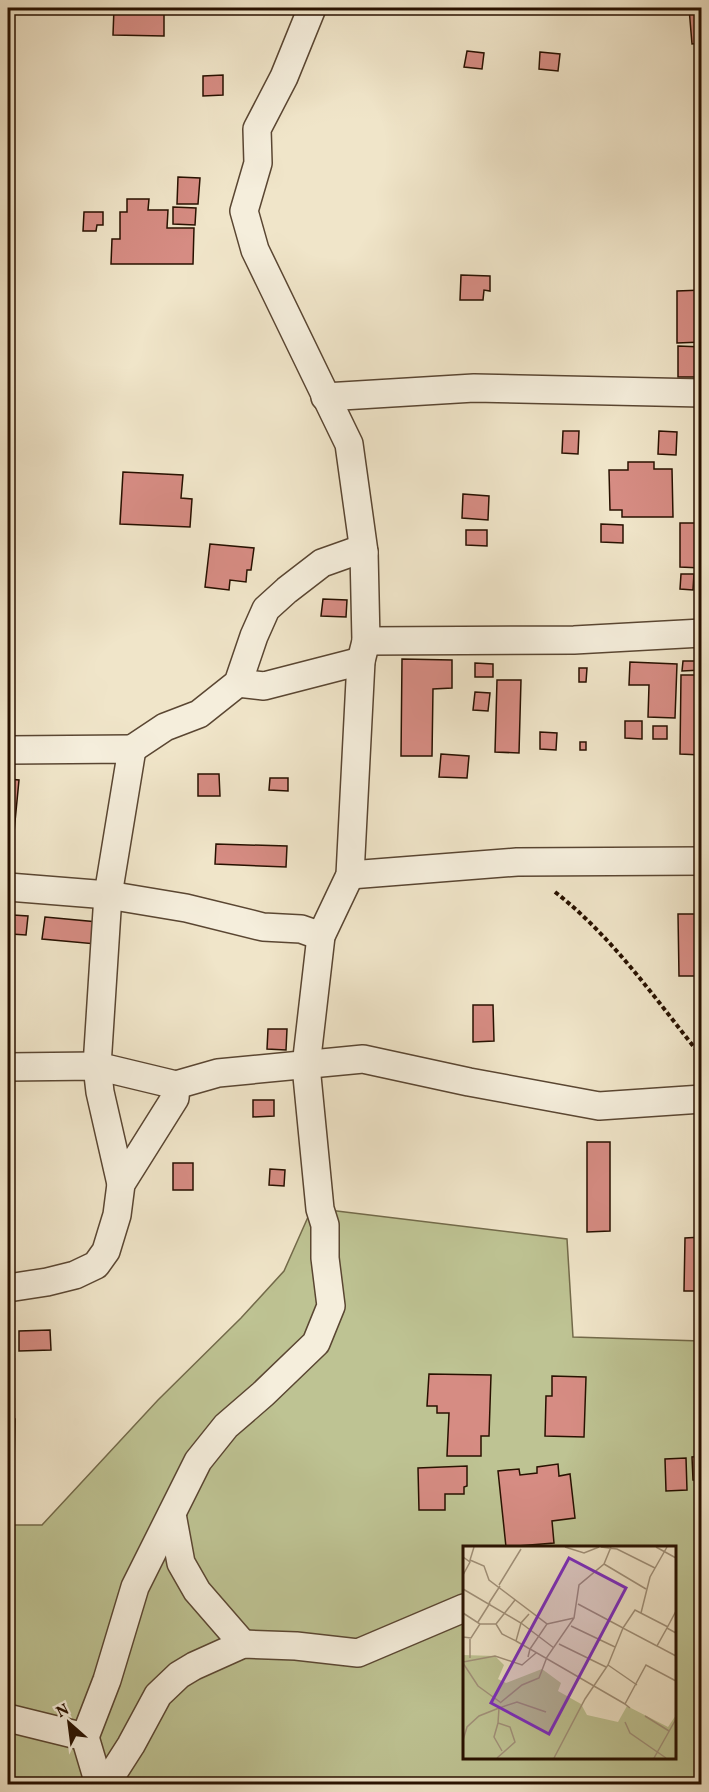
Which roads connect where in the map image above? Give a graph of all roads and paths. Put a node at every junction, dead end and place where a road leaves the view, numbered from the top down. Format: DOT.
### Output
graph roads {
  1 [pos="312,8"];
  2 [pos="702,393"];
  3 [pos="325,397"];
  4 [pos="364,552"];
  5 [pos="702,633"];
  6 [pos="364,651"];
  7 [pos="238,683"];
  8 [pos="132,749"];
  9 [pos="8,750"];
  10 [pos="702,861"];
  11 [pos="517,862"];
  12 [pos="350,875"];
  13 [pos="8,887"];
  14 [pos="108,895"];
  15 [pos="321,936"];
  16 [pos="702,1057"];
  17 [pos="97,1066"];
  18 [pos="306,1066"];
  19 [pos="8,1067"];
  20 [pos="176,1085"];
  21 [pos="702,1099"];
  22 [pos="121,1184"];
  23 [pos="8,1288"];
  24 [pos="172,1514"];
  25 [pos="463,1609"];
  26 [pos="243,1644"];
  27 [pos="8,1718"];
  28 [pos="85,1737"];
  29 [pos="99,1785"];
  30 [pos="106,1785"];
  1 -- 3 [label="street"];
  2 -- 3 [label="street"];
  3 -- 4 [label="street"];
  4 -- 6 [label="street"];
  4 -- 7 [label="street"];
  5 -- 6 [label="street"];
  6 -- 7 [label="street"];
  6 -- 12 [label="street"];
  7 -- 8 [label="street"];
  8 -- 9 [label="street"];
  8 -- 14 [label="street"];
  10 -- 11 [label="street"];
  11 -- 12 [label="street"];
  11 -- 16 [label="path"];
  12 -- 15 [label="street"];
  13 -- 14 [label="street"];
  14 -- 15 [label="street"];
  14 -- 17 [label="street"];
  15 -- 18 [label="street"];
  17 -- 19 [label="street"];
  17 -- 20 [label="street"];
  17 -- 22 [label="street"];
  18 -- 20 [label="street"];
  18 -- 21 [label="street"];
  18 -- 24 [label="street"];
  20 -- 22 [label="street"];
  22 -- 23 [label="street"];
  24 -- 26 [label="street"];
  24 -- 28 [label="street"];
  25 -- 26 [label="street"];
  26 -- 30 [label="street"];
  27 -- 28 [label="street"];
  28 -- 29 [label="street"];
}
